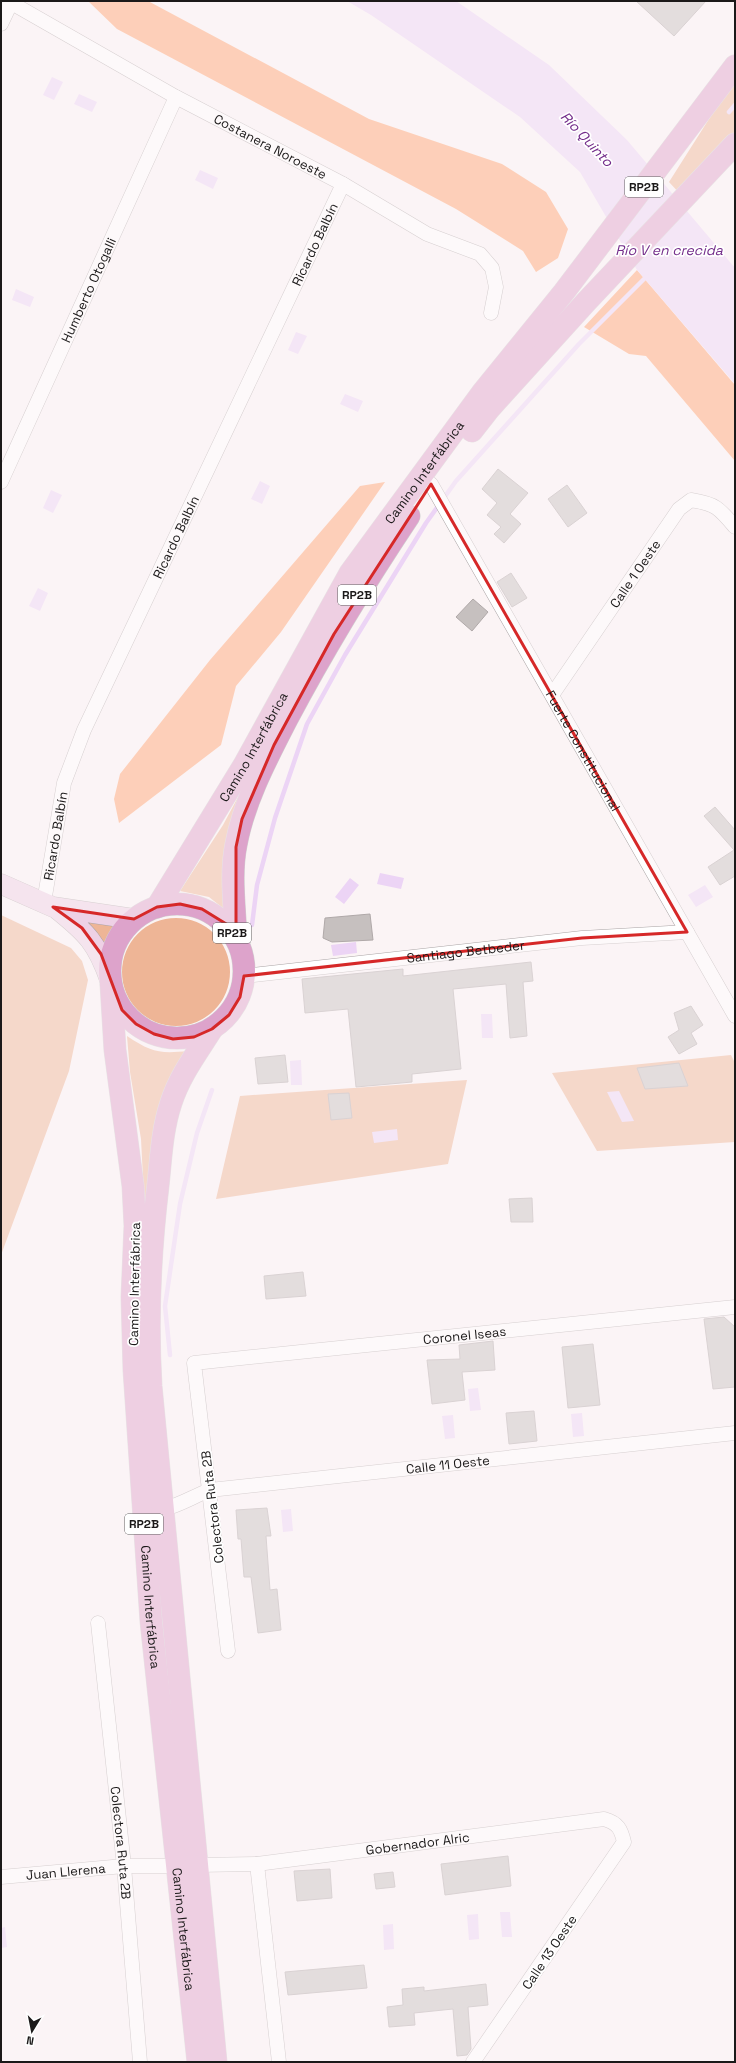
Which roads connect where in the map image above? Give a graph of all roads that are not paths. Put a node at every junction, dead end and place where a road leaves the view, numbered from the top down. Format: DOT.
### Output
graph roads {
  1 [pos="9,2"];
  2 [pos="1,24"];
  3 [pos="729,74"];
  4 [pos="176,97"];
  5 [pos="735,144"];
  6 [pos="343,184"];
  7 [pos="491,313"];
  8 [pos="1,482"];
  9 [pos="431,484"];
  10 [pos="735,526"];
  11 [pos="552,696"];
  12 [pos="1,884"];
  13 [pos="49,904"];
  14 [pos="158,907"];
  15 [pos="134,919"];
  16 [pos="687,932"];
  17 [pos="236,939"];
  18 [pos="244,976"];
  19 [pos="110,982"];
  20 [pos="735,1016"];
  21 [pos="212,1029"];
  22 [pos="735,1307"];
  23 [pos="194,1363"];
  24 [pos="735,1433"];
  25 [pos="210,1490"];
  26 [pos="164,1509"];
  27 [pos="98,1623"];
  28 [pos="228,1651"];
  29 [pos="624,1842"];
  30 [pos="257,1864"];
  31 [pos="187,1865"];
  32 [pos="124,1866"];
  33 [pos="1,1877"];
  34 [pos="199,2061"];
  35 [pos="140,2062"];
  36 [pos="279,2062"];
  37 [pos="473,2062"];
  1 -- 2 [label="street"];
  1 -- 4 [label="street, Costanera Noroeste"];
  3 -- 14 [label="main road, Camino Interfábrica / RP2B"];
  4 -- 6 [label="street, Costanera Noroeste"];
  4 -- 8 [label="street, Humberto Otogalli"];
  5 -- 9 [label="main road, Camino Interfábrica / RP2B"];
  6 -- 7 [label="street, Costanera Noroeste"];
  6 -- 13 [label="street, Ricardo Balbín"];
  9 -- 11 [label="street, Fuerte Constitucional"];
  9 -- 17 [label="main road, Camino Interfábrica / RP2B"];
  10 -- 11 [label="street, Calle 1 Oeste"];
  11 -- 16 [label="street, Fuerte Constitucional"];
  12 -- 13 [label="main road"];
  13 -- 15 [label="main road"];
  13 -- 19 [label="main road"];
  14 -- 15 [label="main road, Camino Interfábrica / RP2B"];
  14 -- 17 [label="main road, Camino Interfábrica / RP2B"];
  15 -- 19 [label="main road, Camino Interfábrica / RP2B"];
  16 -- 18 [label="street, Santiago Betbeder"];
  16 -- 20 [label="street, Fuerte Constitucional"];
  17 -- 18 [label="main road, Camino Interfábrica / RP2B"];
  18 -- 21 [label="main road, Camino Interfábrica / RP2B"];
  19 -- 21 [label="main road, Camino Interfábrica / RP2B"];
  19 -- 31 [label="main road, Camino Interfábrica / RP2B"];
  21 -- 26 [label="main road, Camino Interfábrica / RP2B"];
  22 -- 23 [label="street, Coronel Iseas"];
  23 -- 25 [label="street, Colectora Ruta 2B"];
  24 -- 25 [label="street, Calle 11 Oeste"];
  25 -- 26 [label="street, Calle 11 Oeste"];
  25 -- 28 [label="street, Colectora Ruta 2B"];
  26 -- 31 [label="main road, Camino Interfábrica / RP2B"];
  27 -- 32 [label="street, Colectora Ruta 2B"];
  29 -- 30 [label="street, Gobernador Alric"];
  29 -- 37 [label="street, Calle 13 Oeste"];
  30 -- 31 [label="street, Gobernador Alric"];
  30 -- 36 [label="street"];
  31 -- 32 [label="street, Juan Llerena"];
  31 -- 34 [label="main road, Camino Interfábrica / RP2B"];
  32 -- 33 [label="street, Juan Llerena"];
  32 -- 35 [label="street, Colectora Ruta 2B"];
}
